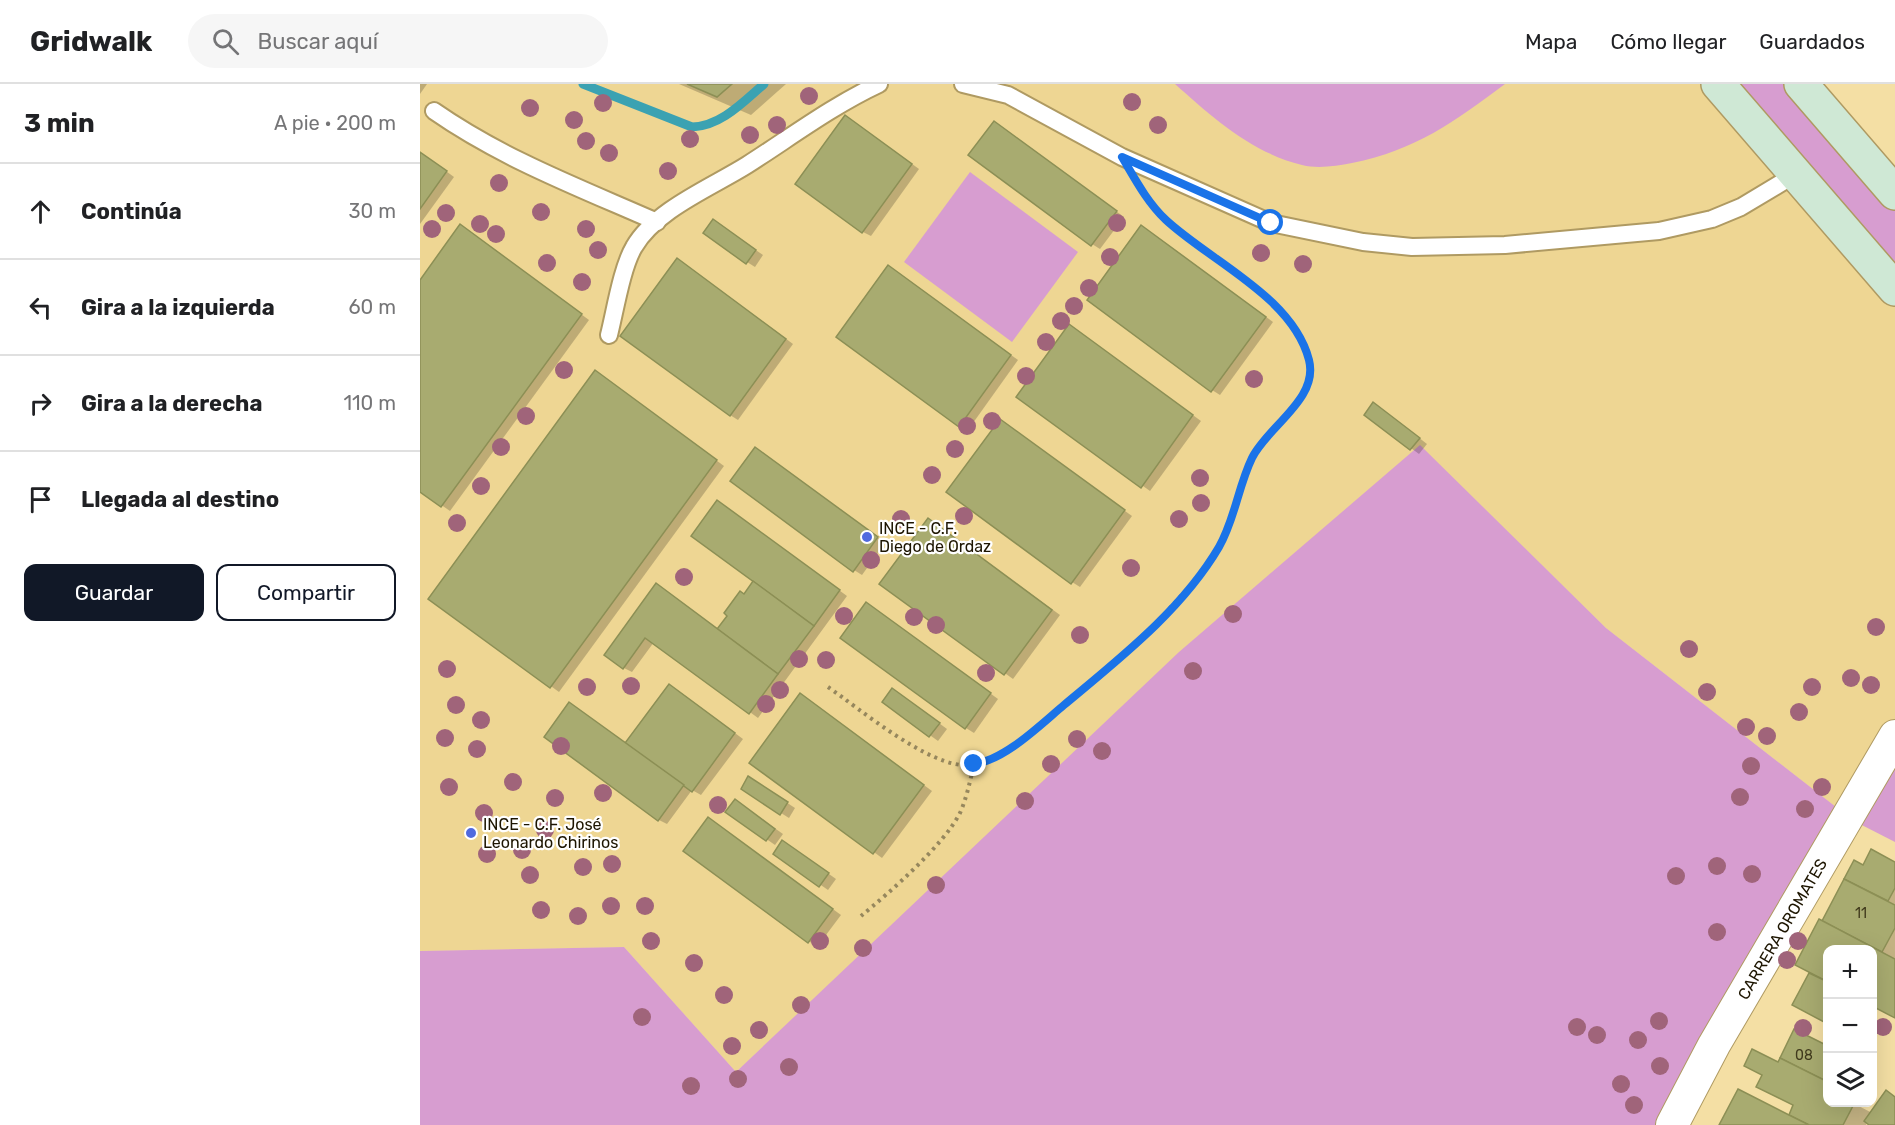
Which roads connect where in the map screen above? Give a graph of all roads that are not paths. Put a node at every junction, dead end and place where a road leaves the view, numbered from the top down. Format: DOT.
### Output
graph roads {
  1 [pos="879,84"];
  2 [pos="963,84"];
  3 [pos="1719,84"];
  4 [pos="1801,84"];
  5 [pos="434,111"];
  6 [pos="1796,174"];
  7 [pos="1895,193"];
  8 [pos="657,222"];
  9 [pos="1895,289"];
  10 [pos="609,335"];
  11 [pos="1895,736"];
  12 [pos="1672,1125"];
  1 -- 8 [label="lane"];
  2 -- 6 [label="lane"];
  3 -- 6 [label="street"];
  4 -- 7 [label="street"];
  5 -- 8 [label="lane"];
  6 -- 9 [label="street"];
  8 -- 10 [label="lane"];
  11 -- 12 [label="street, CARRERA OROMATES"];
}
